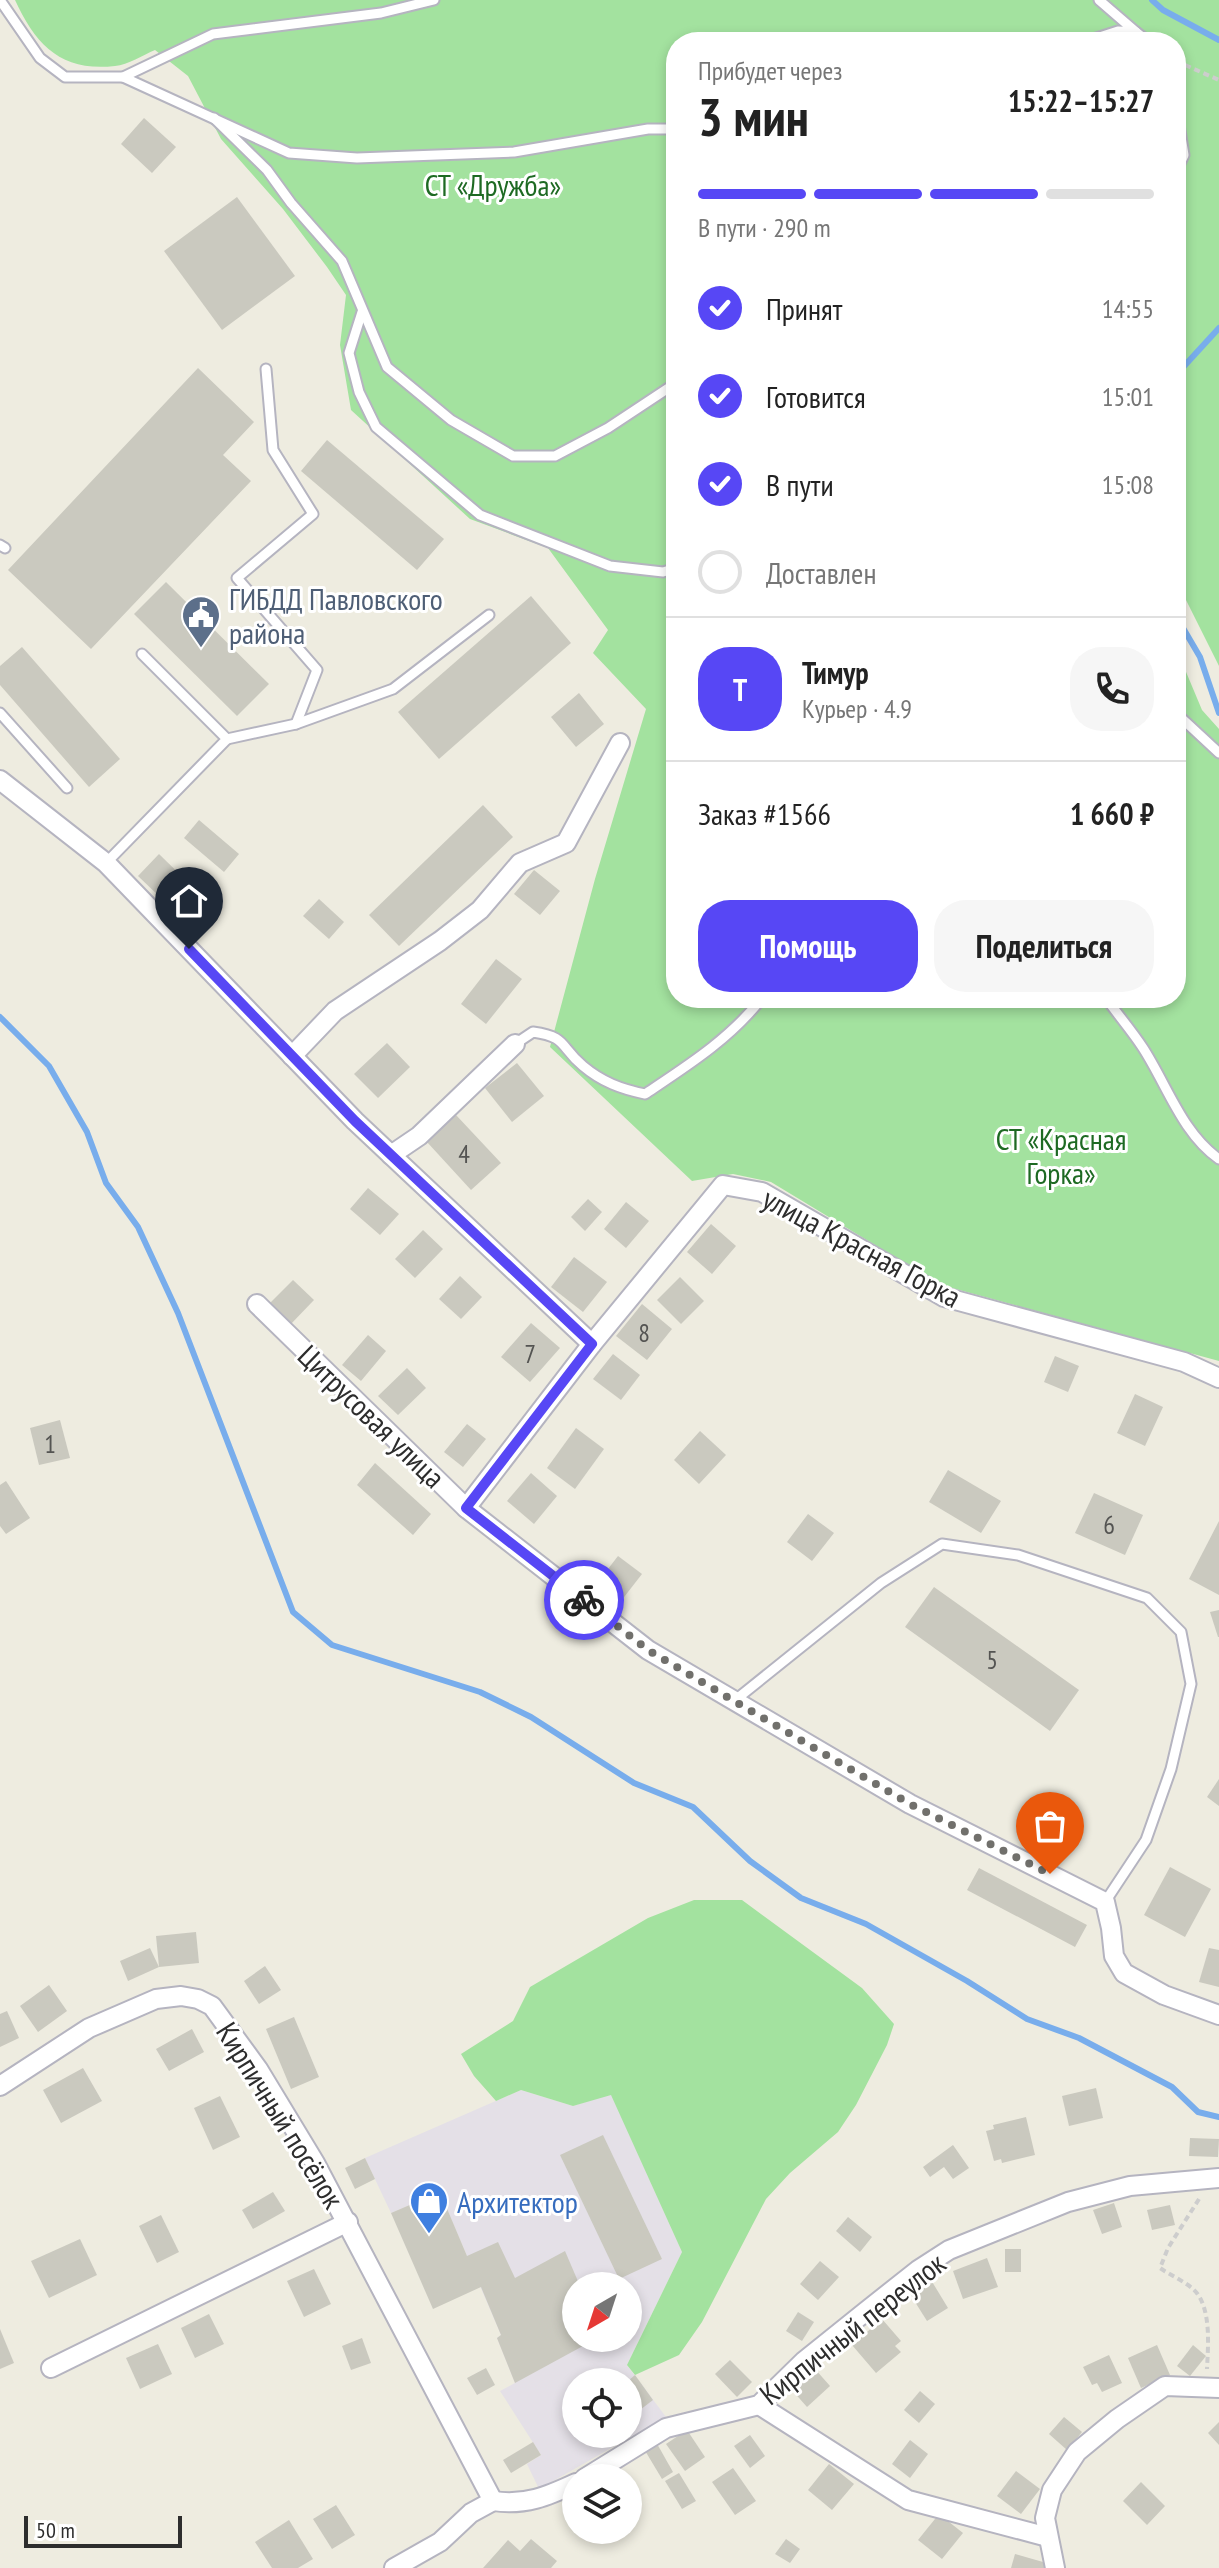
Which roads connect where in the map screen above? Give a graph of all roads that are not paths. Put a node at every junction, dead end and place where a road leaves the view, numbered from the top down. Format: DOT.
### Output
graph roads {
  1 [pos="0,0"];
  2 [pos="434,0"];
  3 [pos="1099,0"];
  4 [pos="1115,32"];
  5 [pos="1136,32"];
  6 [pos="123,77"];
  7 [pos="214,118"];
  8 [pos="666,129"];
  9 [pos="362,312"];
  10 [pos="266,369"];
  11 [pos="666,390"];
  12 [pos="666,571"];
  13 [pos="489,615"];
  14 [pos="142,654"];
  15 [pos="0,713"];
  16 [pos="1186,722"];
  17 [pos="296,724"];
  18 [pos="227,739"];
  19 [pos="620,743"];
  20 [pos="1219,753"];
  21 [pos="0,780"];
  22 [pos="67,788"];
  23 [pos="106,863"];
  24 [pos="755,1008"];
  25 [pos="1113,1008"];
  26 [pos="515,1044"];
  27 [pos="292,1056"];
  28 [pos="391,1155"];
  29 [pos="1219,1159"];
  30 [pos="723,1185"];
  31 [pos="257,1304"];
  32 [pos="592,1344"];
  33 [pos="1219,1378"];
  34 [pos="466,1508"];
  35 [pos="734,1701"];
  36 [pos="1105,1902"];
  37 [pos="1219,2015"];
  38 [pos="0,2086"];
  39 [pos="1214,2178"];
  40 [pos="348,2222"];
  41 [pos="51,2368"];
  42 [pos="1212,2388"];
  43 [pos="759,2405"];
  44 [pos="608,2464"];
  45 [pos="562,2490"];
  46 [pos="493,2501"];
  47 [pos="1048,2537"];
  48 [pos="394,2568"];
  49 [pos="1055,2568"];
  1 -- 6 [label="lane"];
  2 -- 6 [label="lane"];
  3 -- 5 [label="lane"];
  4 -- 5 [label="lane"];
  6 -- 7 [label="lane"];
  7 -- 8 [label="lane"];
  7 -- 9 [label="lane"];
  9 -- 11 [label="lane"];
  9 -- 12 [label="lane"];
  10 -- 17 [label="lane"];
  13 -- 17 [label="lane"];
  14 -- 18 [label="lane"];
  15 -- 22 [label="lane"];
  16 -- 20 [label="lane"];
  17 -- 18 [label="lane"];
  18 -- 23 [label="lane"];
  19 -- 27 [label="street"];
  21 -- 23 [label="street"];
  23 -- 27 [label="street"];
  24 -- 26 [label="lane"];
  25 -- 29 [label="lane"];
  26 -- 28 [label="street"];
  27 -- 28 [label="street"];
  28 -- 32 [label="street"];
  30 -- 32 [label="street, Цитрусовая улица"];
  30 -- 33 [label="street, улица Красная Горка"];
  31 -- 34 [label="street, Цитрусовая улица"];
  32 -- 34 [label="street, Цитрусовая улица"];
  34 -- 35 [label="street"];
  35 -- 36 [label="street"];
  35 -- 36 [label="lane"];
  36 -- 37 [label="street"];
  38 -- 40 [label="street, Кирпичный посёлок"];
  39 -- 43 [label="street, Кирпичный переулок"];
  40 -- 41 [label="street, Кирпичный посёлок"];
  40 -- 46 [label="street, Кирпичный посёлок"];
  42 -- 47 [label="street"];
  43 -- 44 [label="street, Кирпичный переулок"];
  43 -- 47 [label="street"];
  45 -- 46 [label="street"];
  46 -- 48 [label="street"];
  47 -- 49 [label="street"];
}
